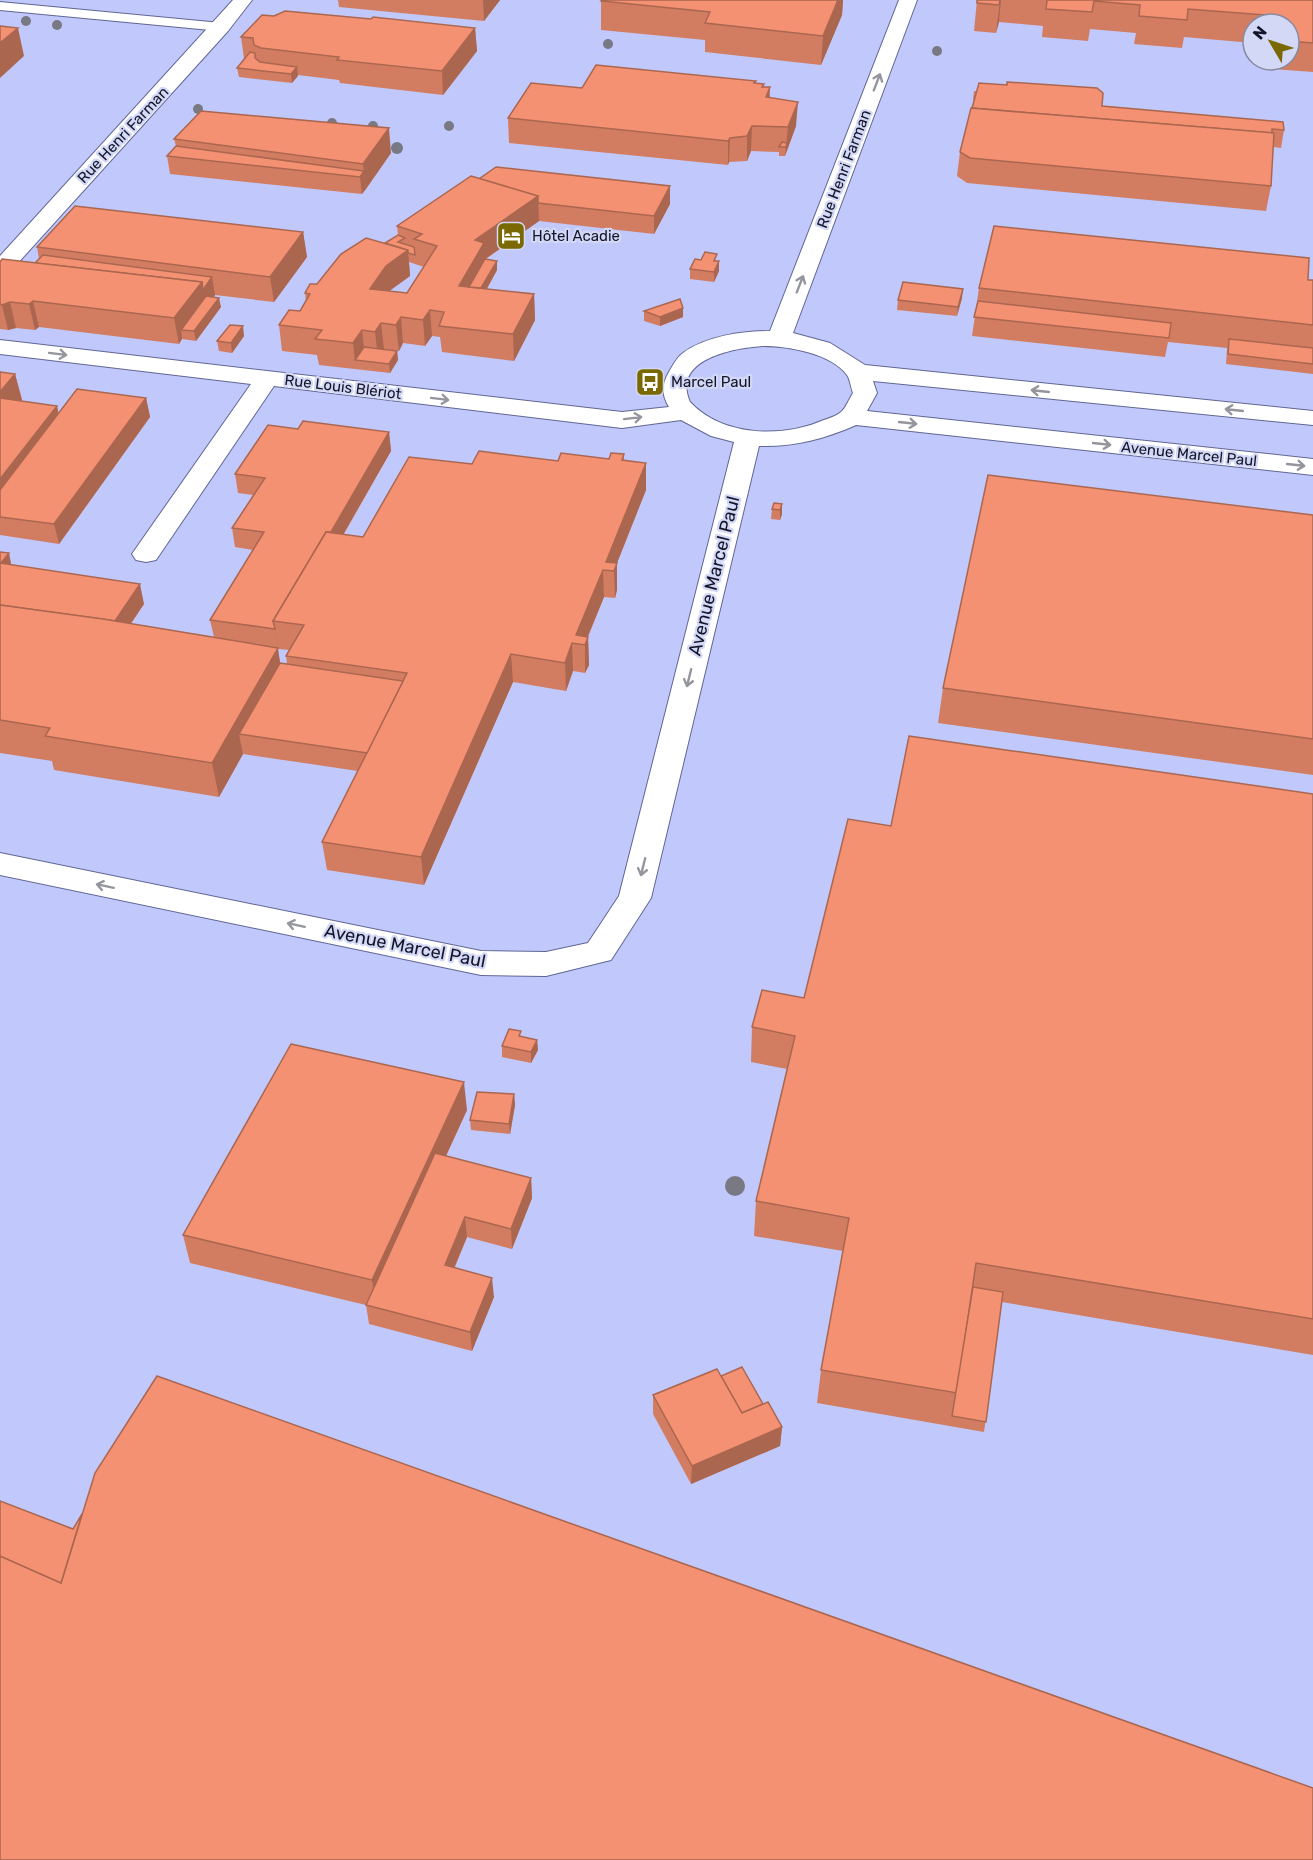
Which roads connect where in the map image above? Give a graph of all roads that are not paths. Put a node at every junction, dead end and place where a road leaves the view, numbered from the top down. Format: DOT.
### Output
graph roads {
  1 [pos="243,0"];
  2 [pos="908,0"];
  3 [pos="0,6"];
  4 [pos="221,27"];
  5 [pos="0,269"];
  6 [pos="779,339"];
  7 [pos="0,347"];
  8 [pos="858,372"];
  9 [pos="267,379"];
  10 [pos="686,412"];
  11 [pos="850,417"];
  12 [pos="1313,418"];
  13 [pos="748,437"];
  14 [pos="1313,467"];
  15 [pos="146,554"];
  16 [pos="0,864"];
  1 -- 4 [label="street, Rue Henri Farman"];
  6 -- 2 [label="street, Rue Henri Farman, one-way"];
  3 -- 4 [label="lane"];
  4 -- 5 [label="street, Rue Henri Farman"];
  6 -- 8 [label="street"];
  6 -- 10 [label="street"];
  7 -- 9 [label="street, Rue Louis Blériot, one-way"];
  8 -- 11 [label="street"];
  12 -- 8 [label="street, one-way"];
  9 -- 10 [label="street, Rue Louis Blériot, one-way"];
  9 -- 15 [label="street"];
  10 -- 13 [label="street"];
  11 -- 13 [label="street"];
  11 -- 14 [label="street, Avenue Marcel Paul, one-way"];
  13 -- 16 [label="street, Avenue Marcel Paul, one-way"];
}
